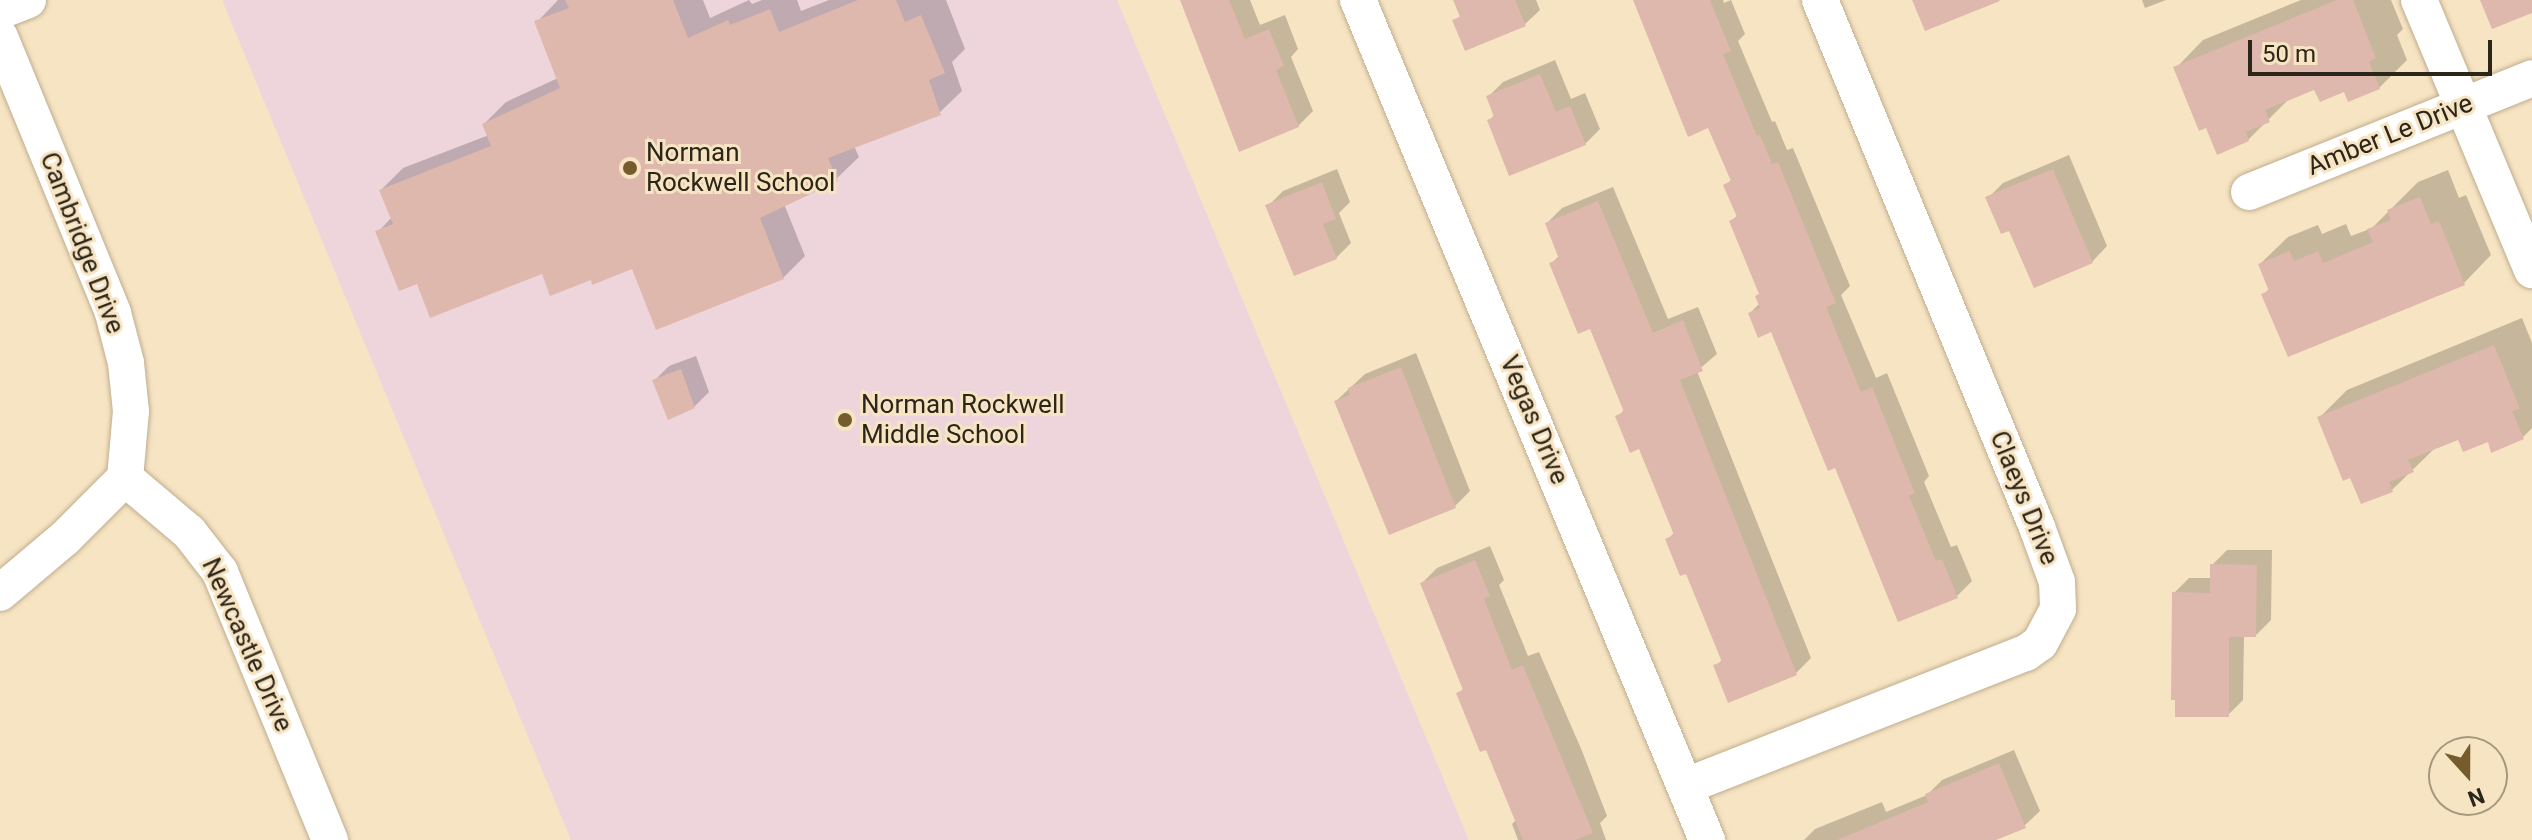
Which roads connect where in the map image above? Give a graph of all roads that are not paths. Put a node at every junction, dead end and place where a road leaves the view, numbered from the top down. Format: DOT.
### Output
graph roads {
  1 [pos="28,0"];
  2 [pos="1358,0"];
  3 [pos="1820,0"];
  4 [pos="2419,0"];
  5 [pos="0,11"];
  6 [pos="0,37"];
  7 [pos="2532,78"];
  8 [pos="2461,106"];
  9 [pos="2249,192"];
  10 [pos="2532,270"];
  11 [pos="125,478"];
  12 [pos="0,593"];
  13 [pos="1686,786"];
  14 [pos="330,840"];
  15 [pos="1707,840"];
  1 -- 5 [label="street"];
  2 -- 13 [label="street, Vegas Drive"];
  3 -- 13 [label="street, Claeys Drive"];
  4 -- 8 [label="street"];
  6 -- 11 [label="street, Cambridge Drive"];
  7 -- 8 [label="street, Amber Le Drive"];
  8 -- 9 [label="street, Amber Le Drive"];
  8 -- 10 [label="street"];
  11 -- 12 [label="street"];
  11 -- 14 [label="street, Newcastle Drive"];
  13 -- 15 [label="street, Vegas Drive"];
}
